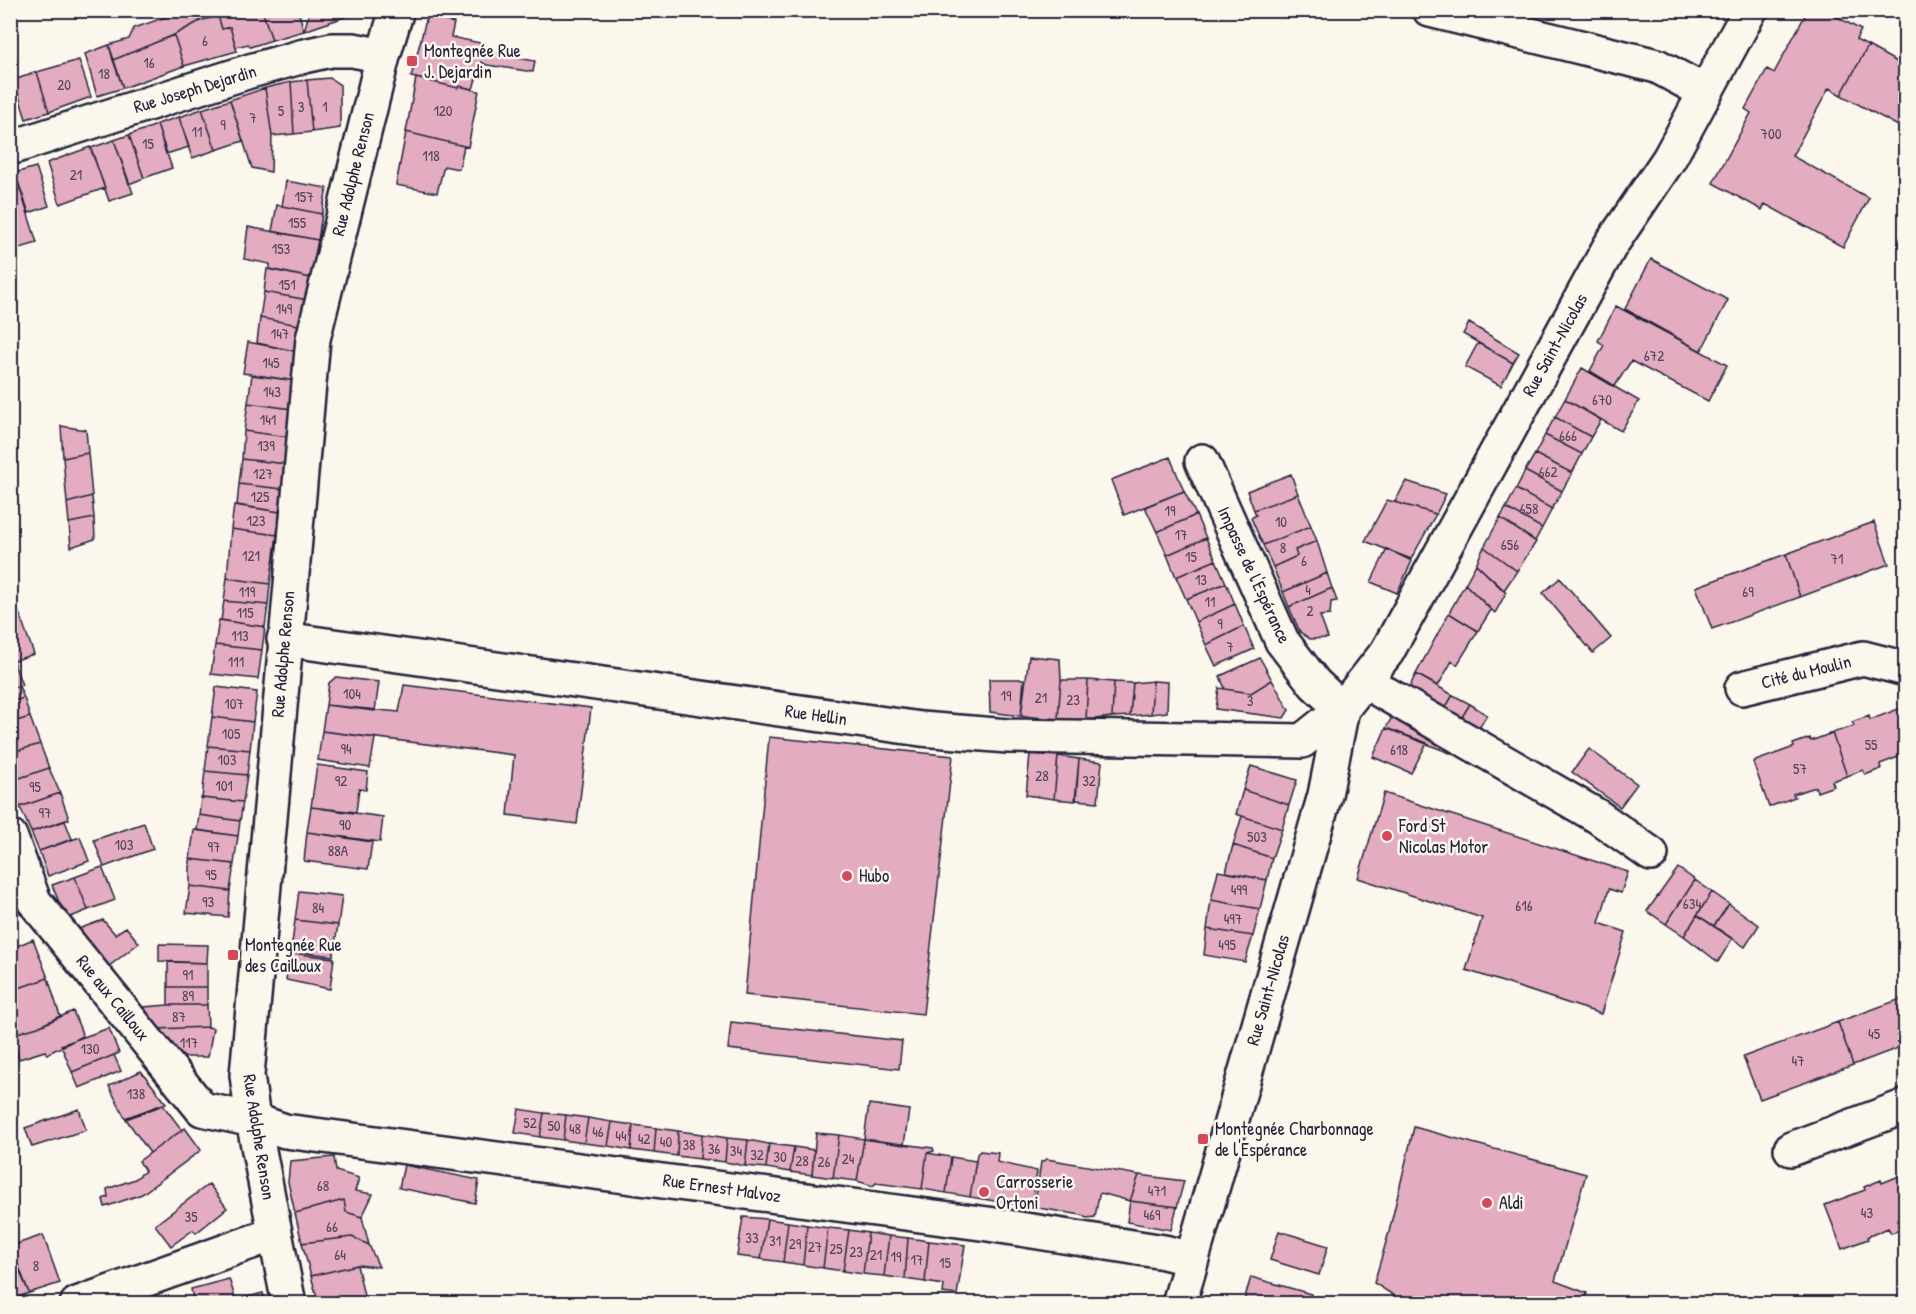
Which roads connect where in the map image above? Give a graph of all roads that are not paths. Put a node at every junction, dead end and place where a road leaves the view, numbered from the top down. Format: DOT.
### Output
graph roads {
  1 [pos="397,10"];
  2 [pos="1430,10"];
  3 [pos="1750,10"];
  4 [pos="382,56"];
  5 [pos="1705,92"];
  6 [pos="10,148"];
  7 [pos="1202,461"];
  8 [pos="284,639"];
  9 [pos="1905,669"];
  10 [pos="1364,681"];
  11 [pos="1742,688"];
  12 [pos="1342,709"];
  13 [pos="10,836"];
  14 [pos="1651,854"];
  15 [pos="1905,1106"];
  16 [pos="253,1120"];
  17 [pos="1791,1149"];
  18 [pos="274,1234"];
  19 [pos="1192,1259"];
  20 [pos="77,1304"];
  21 [pos="289,1304"];
  22 [pos="1179,1304"];
  1 -- 4 [label="street, Rue Adolphe Renson"];
  2 -- 5 [label="street"];
  3 -- 5 [label="street, Rue Saint-Nicolas"];
  4 -- 6 [label="street, Rue Joseph Dejardin"];
  4 -- 8 [label="street, Rue Adolphe Renson"];
  5 -- 10 [label="street, Rue Saint-Nicolas"];
  7 -- 12 [label="street, Impasse de l'Espérance"];
  8 -- 12 [label="street, Rue Hellin"];
  8 -- 16 [label="street, Rue Adolphe Renson"];
  9 -- 11 [label="street, Cité du Moulin"];
  10 -- 12 [label="street, Rue Saint-Nicolas"];
  10 -- 14 [label="street"];
  12 -- 19 [label="street, Rue Saint-Nicolas"];
  13 -- 16 [label="street, Rue aux Cailloux"];
  15 -- 17 [label="street"];
  16 -- 18 [label="street, Rue Adolphe Renson"];
  16 -- 19 [label="street, Rue Ernest Malvoz"];
  18 -- 20 [label="street"];
  18 -- 21 [label="street, Rue Adolphe Renson"];
  19 -- 22 [label="street, Rue Saint-Nicolas"];
}
